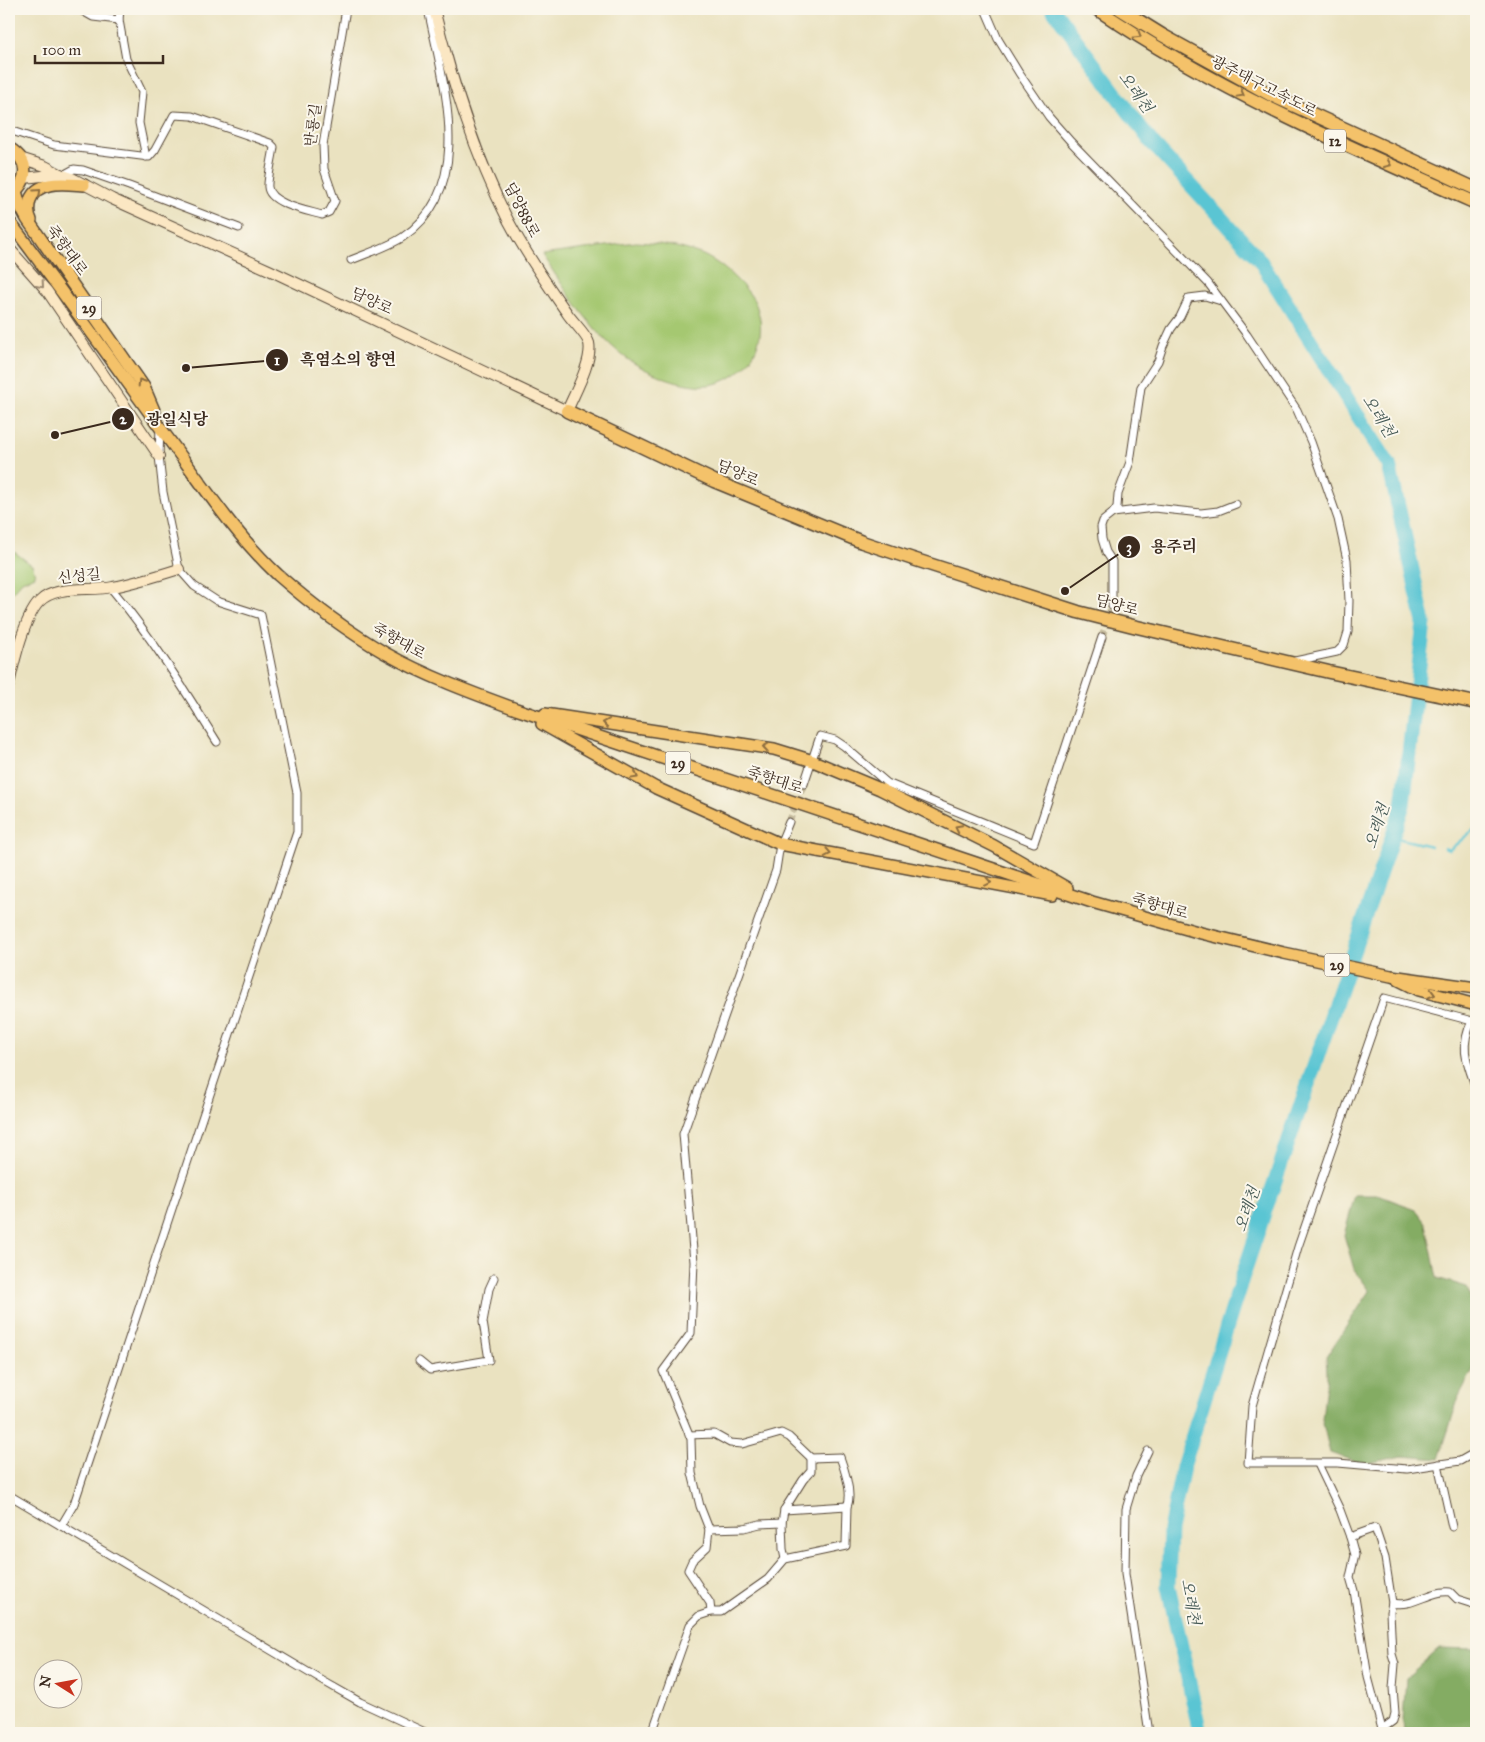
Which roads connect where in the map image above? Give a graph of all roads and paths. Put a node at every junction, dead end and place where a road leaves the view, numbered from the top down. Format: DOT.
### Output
graph roads {
  1 [pos="79,9"];
  2 [pos="120,9"];
  3 [pos="346,9"];
  4 [pos="428,9"];
  5 [pos="434,9"];
  6 [pos="985,9"];
  7 [pos="1097,9"];
  8 [pos="1120,9"];
  9 [pos="119,20"];
  10 [pos="9,130"];
  11 [pos="9,148"];
  12 [pos="146,157"];
  13 [pos="20,158"];
  14 [pos="62,175"];
  15 [pos="24,178"];
  16 [pos="84,185"];
  17 [pos="1476,190"];
  18 [pos="13,194"];
  19 [pos="1476,203"];
  20 [pos="9,221"];
  21 [pos="239,228"];
  22 [pos="38,235"];
  23 [pos="9,248"];
  24 [pos="351,260"];
  25 [pos="1221,301"];
  26 [pos="567,411"];
  27 [pos="160,427"];
  28 [pos="160,456"];
  29 [pos="1236,504"];
  30 [pos="1113,513"];
  31 [pos="179,569"];
  32 [pos="110,588"];
  33 [pos="1112,606"];
  34 [pos="1102,637"];
  35 [pos="1287,662"];
  36 [pos="9,684"];
  37 [pos="1476,703"];
  38 [pos="516,709"];
  39 [pos="217,742"];
  40 [pos="813,760"];
  41 [pos="804,784"];
  42 [pos="789,822"];
  43 [pos="780,844"];
  44 [pos="1092,902"];
  45 [pos="1391,976"];
  46 [pos="1476,988"];
  47 [pos="1476,1005"];
  48 [pos="1474,1021"];
  49 [pos="1476,1088"];
  50 [pos="494,1278"];
  51 [pos="419,1361"];
  52 [pos="688,1435"];
  53 [pos="1148,1451"];
  54 [pos="1476,1452"];
  55 [pos="811,1458"];
  56 [pos="1318,1464"];
  57 [pos="1438,1464"];
  58 [pos="9,1495"];
  59 [pos="848,1506"];
  60 [pos="784,1510"];
  61 [pos="782,1523"];
  62 [pos="61,1526"];
  63 [pos="1452,1527"];
  64 [pos="709,1529"];
  65 [pos="1350,1537"];
  66 [pos="785,1559"];
  67 [pos="1392,1603"];
  68 [pos="1476,1605"];
  69 [pos="711,1612"];
  70 [pos="1383,1731"];
  71 [pos="428,1733"];
  72 [pos="652,1733"];
  73 [pos="1149,1733"];
  1 -- 9 [label="street"];
  2 -- 9 [label="street"];
  3 -- 12 [label="street, 반룡길"];
  4 -- 24 [label="street"];
  5 -- 26 [label="main road, 담양88로"];
  6 -- 25 [label="street"];
  7 -- 19 [label="highway, 광주대구고속도로 / 12, one-way"];
  8 -- 17 [label="highway, 광주대구고속도로 / 12"];
  9 -- 12 [label="street"];
  10 -- 12 [label="street"];
  11 -- 13 [label="main road"];
  13 -- 14 [label="main road, 담양로"];
  13 -- 15 [label="main road"];
  14 -- 15 [label="main road"];
  14 -- 16 [label="main road, 담양로"];
  14 -- 21 [label="street"];
  15 -- 18 [label="main road"];
  22 -- 16 [label="main road, one-way"];
  16 -- 26 [label="main road, 담양로"];
  18 -- 22 [label="main road, 죽향대로 / 29"];
  20 -- 27 [label="main road, 죽향대로 / 29"];
  27 -- 22 [label="main road, 죽향대로 / 29, one-way"];
  23 -- 28 [label="main road, one-way"];
  25 -- 30 [label="street"];
  25 -- 35 [label="street"];
  26 -- 35 [label="highway, 담양로"];
  27 -- 28 [label="street"];
  27 -- 38 [label="main road, 죽향대로 / 29"];
  28 -- 31 [label="street"];
  29 -- 30 [label="street"];
  30 -- 33 [label="street"];
  31 -- 32 [label="main road, 신성길"];
  31 -- 62 [label="street"];
  32 -- 36 [label="main road, 신성길"];
  32 -- 39 [label="street"];
  34 -- 40 [label="street"];
  35 -- 37 [label="highway, 담양로"];
  40 -- 38 [label="main road, one-way"];
  38 -- 43 [label="main road, one-way"];
  38 -- 44 [label="main road, 죽향대로 / 29"];
  40 -- 41 [label="street"];
  44 -- 40 [label="main road, one-way"];
  42 -- 43 [label="street"];
  43 -- 44 [label="main road, one-way"];
  43 -- 52 [label="street"];
  44 -- 45 [label="main road, 죽향대로 / 29"];
  45 -- 46 [label="main road, 죽향대로 / 29"];
  45 -- 47 [label="main road, one-way"];
  48 -- 49 [label="street"];
  48 -- 56 [label="street"];
  50 -- 51 [label="street"];
  52 -- 55 [label="street"];
  52 -- 64 [label="street"];
  53 -- 73 [label="street"];
  54 -- 57 [label="street"];
  55 -- 59 [label="street"];
  55 -- 60 [label="street"];
  56 -- 57 [label="street"];
  56 -- 65 [label="street"];
  57 -- 63 [label="street"];
  58 -- 62 [label="street"];
  59 -- 60 [label="street"];
  59 -- 66 [label="street"];
  60 -- 61 [label="street"];
  61 -- 64 [label="street"];
  61 -- 66 [label="street"];
  62 -- 71 [label="street"];
  64 -- 69 [label="street"];
  65 -- 67 [label="street"];
  65 -- 70 [label="street"];
  66 -- 69 [label="street"];
  67 -- 68 [label="street"];
  67 -- 70 [label="street"];
  69 -- 72 [label="street"];
}
